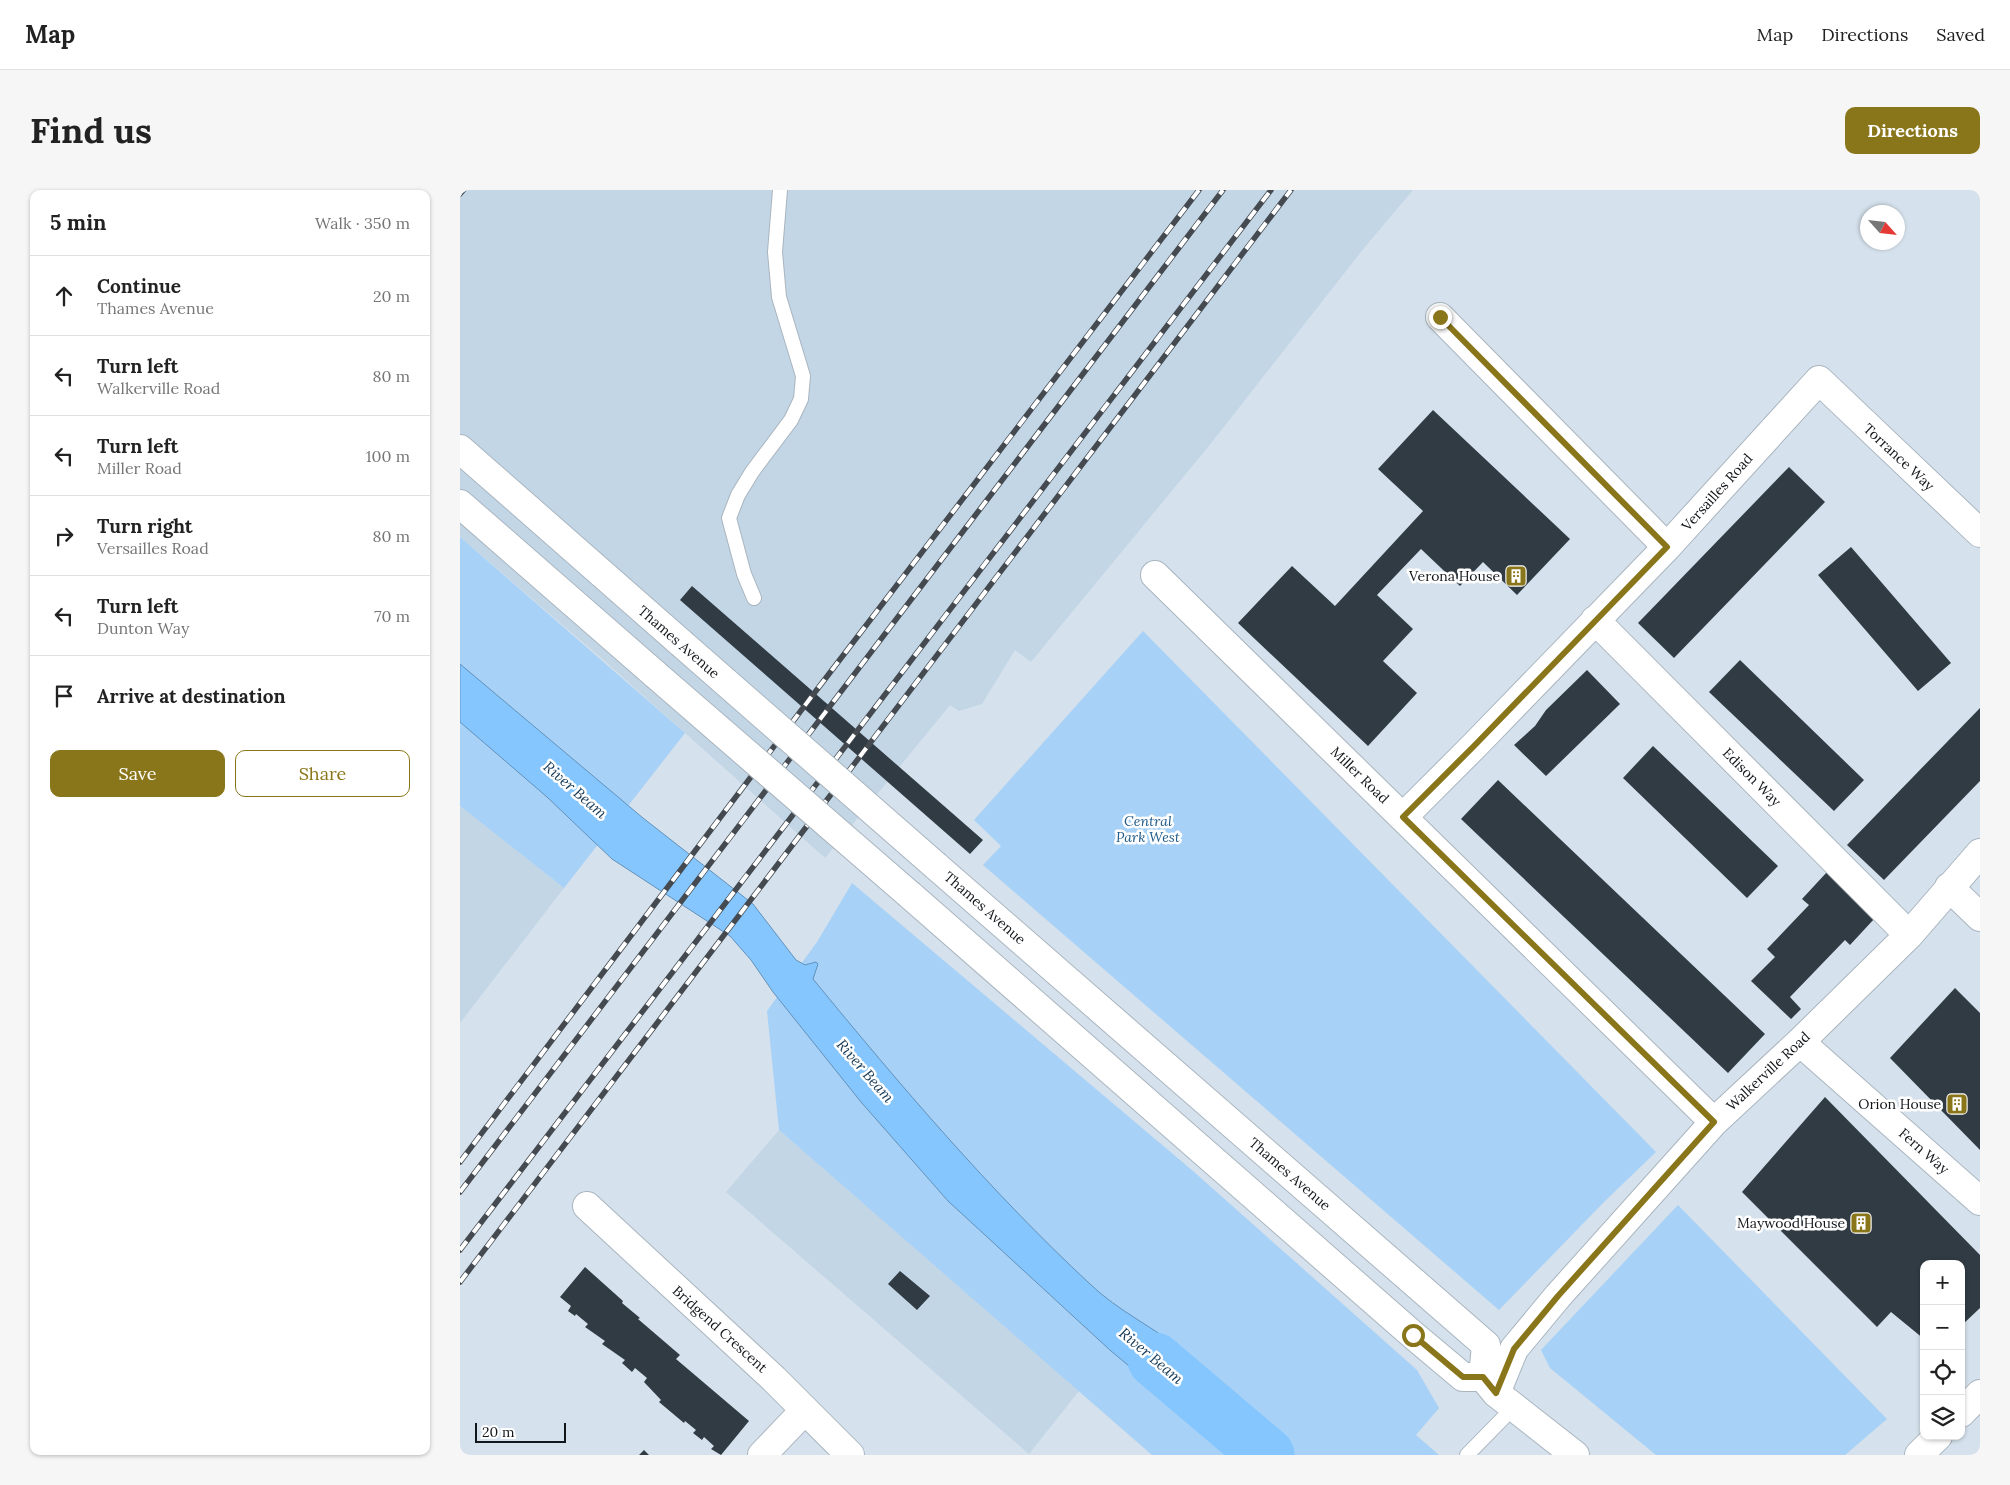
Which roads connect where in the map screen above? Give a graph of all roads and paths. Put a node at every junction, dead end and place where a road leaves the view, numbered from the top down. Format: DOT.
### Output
graph roads {
  1 [pos="780,190"];
  2 [pos="1440,317"];
  3 [pos="1818,380"];
  4 [pos="460,449"];
  5 [pos="460,504"];
  6 [pos="1980,534"];
  7 [pos="1667,547"];
  8 [pos="1155,575"];
  9 [pos="754,598"];
  10 [pos="1596,620"];
  11 [pos="1403,817"];
  12 [pos="1980,853"];
  13 [pos="1949,887"];
  14 [pos="1980,916"];
  15 [pos="1909,935"];
  16 [pos="1800,1042"];
  17 [pos="1714,1122"];
  18 [pos="1980,1201"];
  19 [pos="586,1206"];
  20 [pos="1497,1392"];
  21 [pos="1980,1394"];
  22 [pos="1965,1409"];
  23 [pos="804,1411"];
  24 [pos="1934,1440"];
  25 [pos="762,1455"];
  26 [pos="850,1455"];
  27 [pos="1467,1455"];
  28 [pos="1575,1455"];
  29 [pos="1919,1455"];
  1 -- 9 [label="lane"];
  2 -- 7 [label="street"];
  3 -- 6 [label="street, Torrance Way"];
  3 -- 7 [label="street, Versailles Road"];
  4 -- 20 [label="street, Thames Avenue, bridge"];
  5 -- 20 [label="street, bridge"];
  7 -- 10 [label="street, Versailles Road"];
  8 -- 11 [label="street, Miller Road"];
  10 -- 11 [label="street, Versailles Road"];
  10 -- 15 [label="street, Edison Way"];
  11 -- 17 [label="street, Miller Road"];
  12 -- 13 [label="street, Walkerville Road"];
  13 -- 14 [label="street"];
  13 -- 15 [label="street, Walkerville Road"];
  15 -- 16 [label="street, Walkerville Road"];
  16 -- 17 [label="street, Walkerville Road"];
  16 -- 18 [label="street, Fern Way"];
  17 -- 20 [label="street, Walkerville Road"];
  19 -- 23 [label="street, Bridgend Crescent"];
  20 -- 27 [label="lane"];
  20 -- 28 [label="street"];
  21 -- 22 [label="street"];
  23 -- 25 [label="street"];
  23 -- 26 [label="street, Bridgend Crescent"];
  24 -- 29 [label="street"];
}
